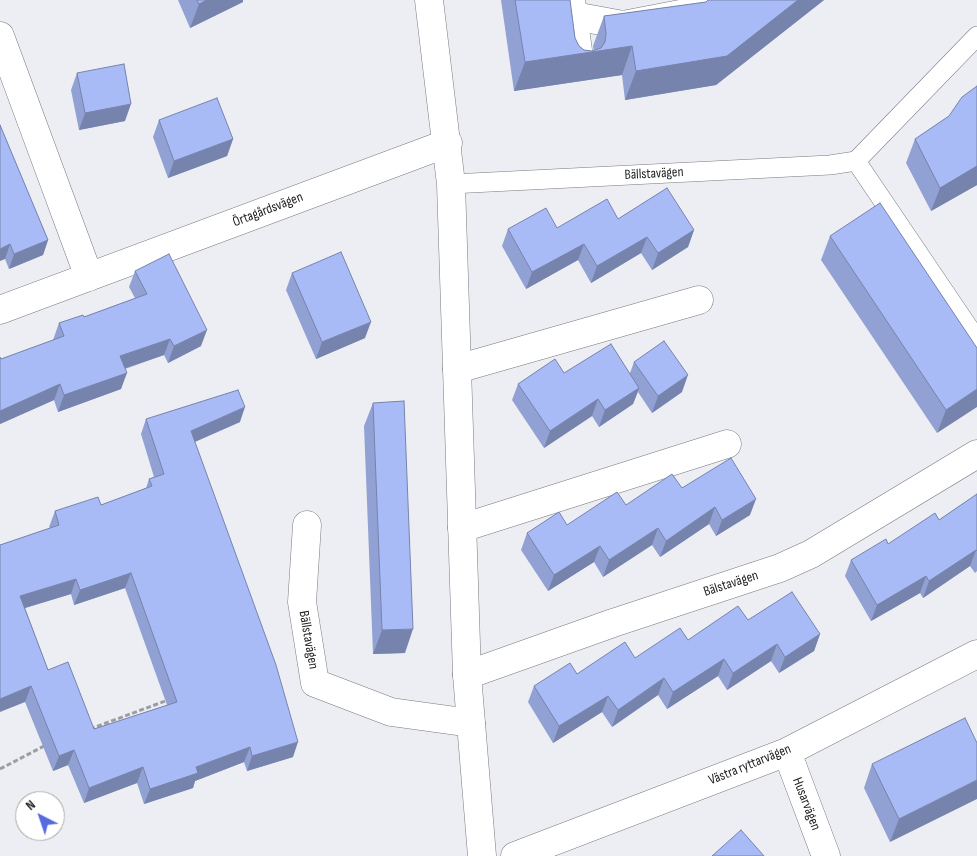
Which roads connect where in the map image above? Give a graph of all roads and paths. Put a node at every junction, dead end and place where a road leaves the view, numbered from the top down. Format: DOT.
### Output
graph roads {
  1 [pos="429,0"];
  2 [pos="711,0"];
  3 [pos="573,8"];
  4 [pos="0,36"];
  5 [pos="977,36"];
  6 [pos="580,65"];
  7 [pos="448,143"];
  8 [pos="856,162"];
  9 [pos="452,184"];
  10 [pos="89,277"];
  11 [pos="699,300"];
  12 [pos="0,310"];
  13 [pos="977,340"];
  14 [pos="457,369"];
  15 [pos="727,444"];
  16 [pos="977,454"];
  17 [pos="307,525"];
  18 [pos="462,528"];
  19 [pos="977,654"];
  20 [pos="467,675"];
  21 [pos="175,698"];
  22 [pos="471,723"];
  23 [pos="84,732"];
  24 [pos="47,745"];
  25 [pos="787,752"];
  26 [pos="0,768"];
  27 [pos="482,856"];
  28 [pos="514,856"];
  29 [pos="826,856"];
  1 -- 7 [label="street"];
  2 -- 3 [label="street"];
  3 -- 6 [label="street"];
  4 -- 10 [label="street"];
  5 -- 8 [label="lane"];
  7 -- 9 [label="street"];
  7 -- 10 [label="street, Örtagårdsvägen"];
  8 -- 9 [label="lane, Bällstavägen"];
  8 -- 13 [label="lane"];
  9 -- 14 [label="street"];
  10 -- 12 [label="street, Örtagårdsvägen"];
  11 -- 14 [label="street"];
  14 -- 18 [label="street"];
  15 -- 18 [label="street"];
  16 -- 20 [label="street, Bälstavägen"];
  17 -- 22 [label="street, Bällstavägen"];
  18 -- 20 [label="street"];
  19 -- 25 [label="street, Västra ryttarvägen"];
  20 -- 22 [label="street"];
  21 -- 23 [label="path"];
  22 -- 27 [label="street"];
  24 -- 26 [label="path"];
  25 -- 28 [label="street, Västra ryttarvägen"];
  25 -- 29 [label="street, Husarvägen"];
}
